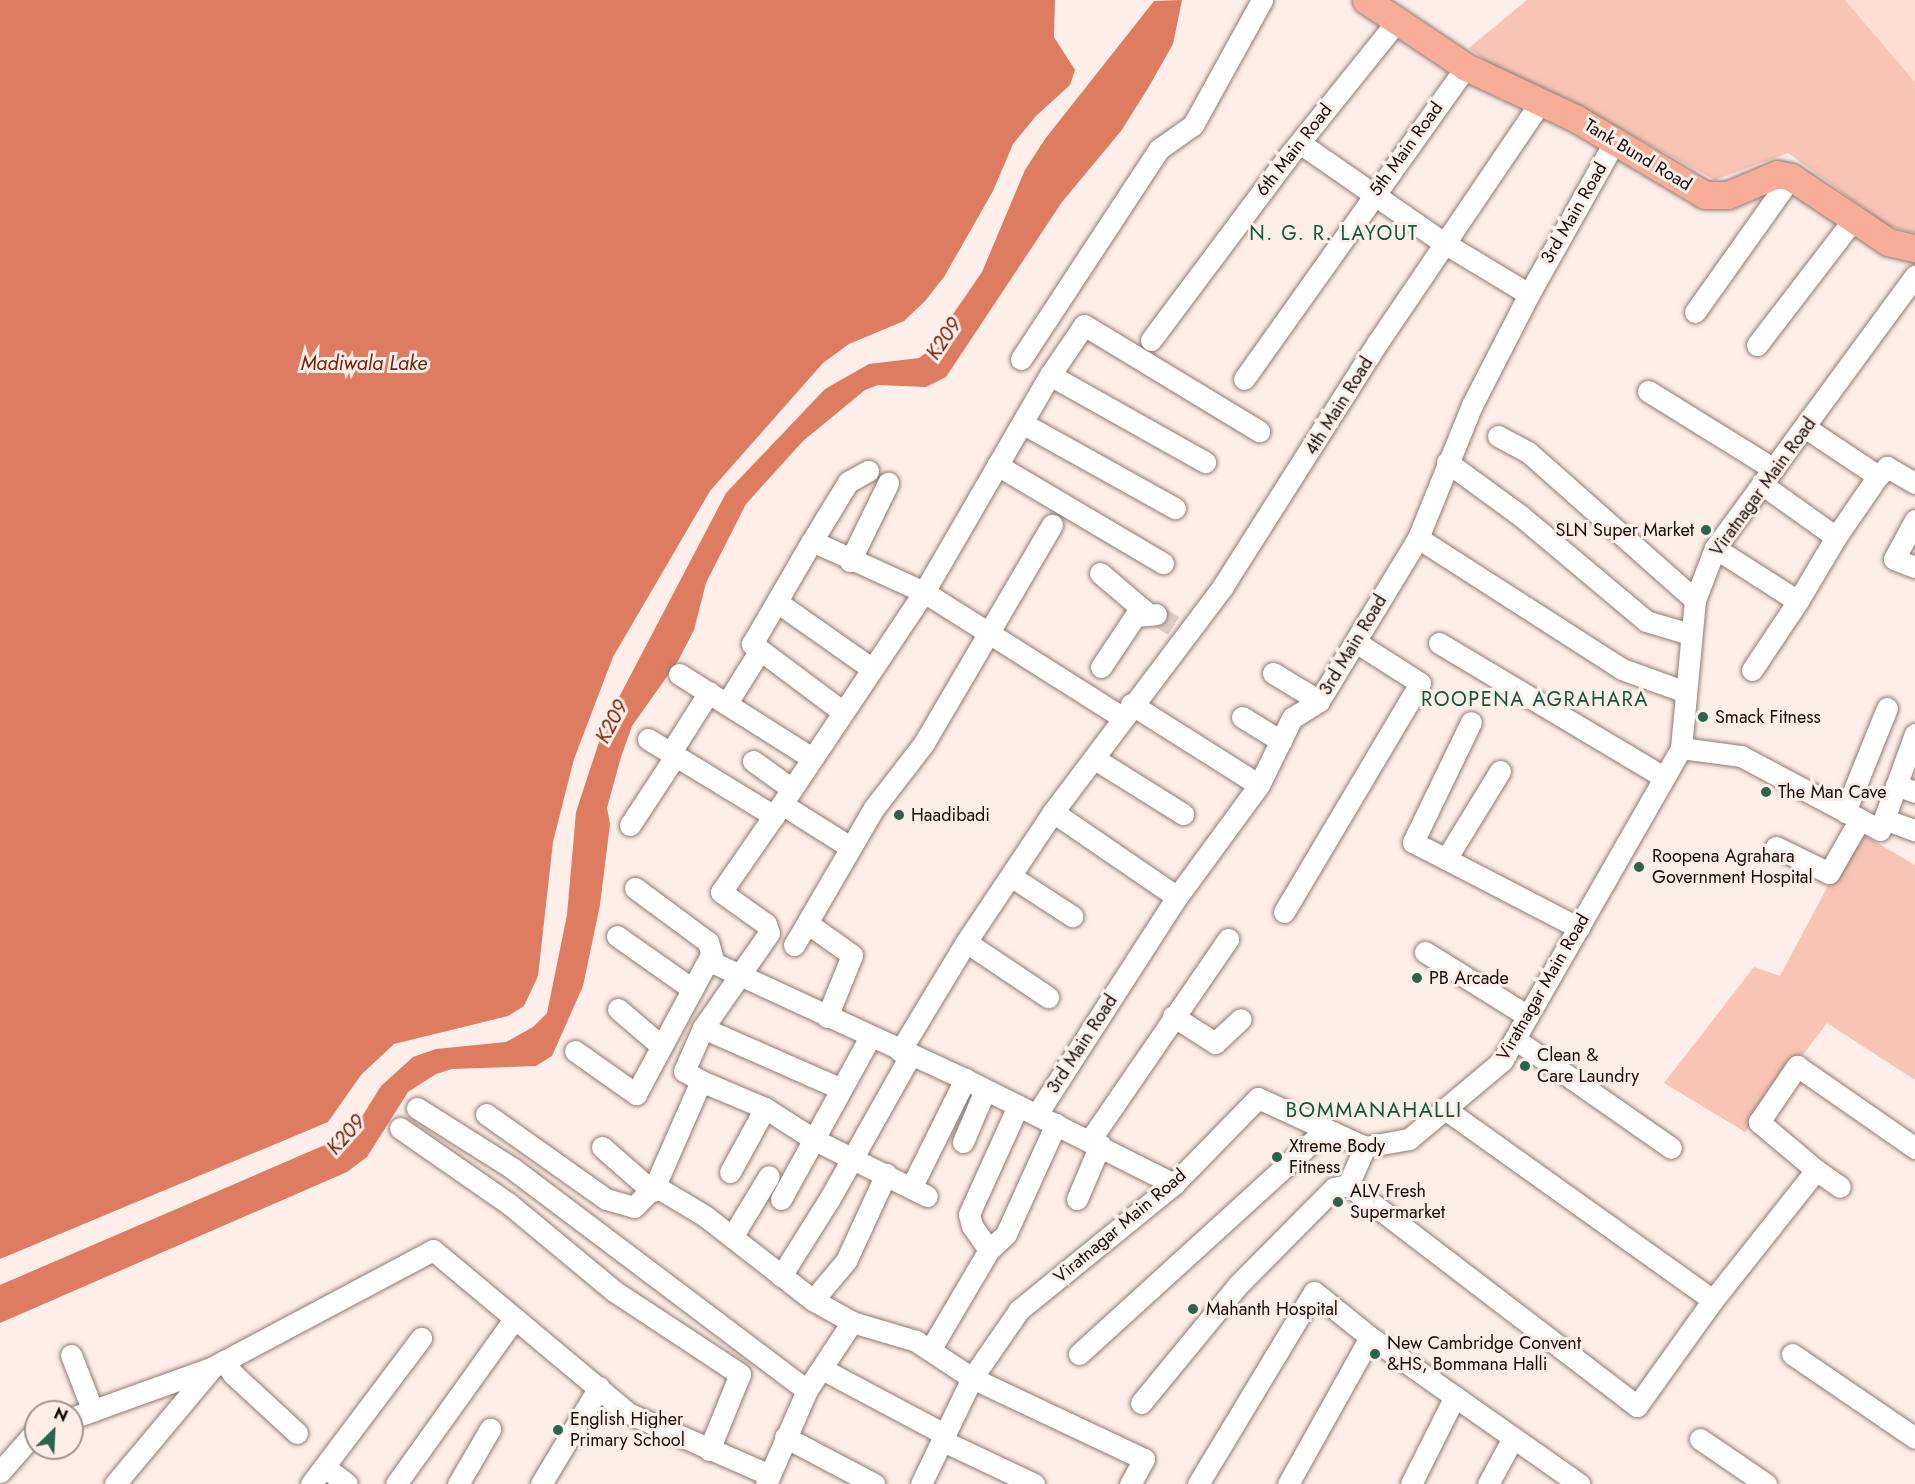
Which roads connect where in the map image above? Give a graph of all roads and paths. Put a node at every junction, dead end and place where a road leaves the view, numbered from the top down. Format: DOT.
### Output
graph roads {
  1 [pos="1262,0"];
  2 [pos="1366,0"];
  3 [pos="1398,20"];
  4 [pos="1466,67"];
  5 [pos="1540,103"];
  6 [pos="1616,141"];
  7 [pos="1300,143"];
  8 [pos="1791,177"];
  9 [pos="1373,194"];
  10 [pos="1853,219"];
  11 [pos="1444,243"];
  12 [pos="1915,248"];
  13 [pos="1915,276"];
  14 [pos="1529,294"];
  15 [pos="1695,312"];
  16 [pos="1151,340"];
  17 [pos="1757,345"];
  18 [pos="1021,359"];
  19 [pos="1050,375"];
  20 [pos="1245,380"];
  21 [pos="1648,390"];
  22 [pos="1022,423"];
  23 [pos="1806,428"];
  24 [pos="1259,431"];
  25 [pos="1498,436"];
  26 [pos="1205,462"];
  27 [pos="1447,462"];
  28 [pos="997,465"];
  29 [pos="868,471"];
  30 [pos="1878,476"];
  31 [pos="1769,477"];
  32 [pos="888,483"];
  33 [pos="1915,483"];
  34 [pos="1175,508"];
  35 [pos="1915,520"];
  36 [pos="1052,525"];
  37 [pos="1836,537"];
  38 [pos="1418,538"];
  39 [pos="812,541"];
  40 [pos="1715,548"];
  41 [pos="850,561"];
  42 [pos="1163,562"];
  43 [pos="1915,567"];
  44 [pos="1100,573"];
  45 [pos="924,592"];
  46 [pos="1695,600"];
  47 [pos="777,602"];
  48 [pos="1798,602"];
  49 [pos="1690,634"];
  50 [pos="989,636"];
  51 [pos="1356,642"];
  52 [pos="1439,643"];
  53 [pos="760,650"];
  54 [pos="1101,667"];
  55 [pos="871,668"];
  56 [pos="1752,670"];
  57 [pos="1273,673"];
  58 [pos="680,674"];
  59 [pos="1686,692"];
  60 [pos="718,697"];
  61 [pos="1319,701"];
  62 [pos="1887,708"];
  63 [pos="1127,711"];
  64 [pos="843,712"];
  65 [pos="1242,717"];
  66 [pos="1471,722"];
  67 [pos="648,739"];
  68 [pos="1281,741"];
  69 [pos="1913,747"];
  70 [pos="1681,748"];
  71 [pos="674,754"];
  72 [pos="812,758"];
  73 [pos="1095,759"];
  74 [pos="753,761"];
  75 [pos="1500,771"];
  76 [pos="1664,777"];
  77 [pos="1259,785"];
  78 [pos="1906,788"];
  79 [pos="782,803"];
  80 [pos="1053,812"];
  81 [pos="1183,814"];
  82 [pos="1852,815"];
  83 [pos="1884,819"];
  84 [pos="630,825"];
  85 [pos="1915,830"];
  86 [pos="850,847"];
  87 [pos="1776,847"];
  88 [pos="1446,859"];
  89 [pos="1012,877"];
  90 [pos="635,888"];
  91 [pos="1177,897"];
  92 [pos="1284,912"];
  93 [pos="1071,916"];
  94 [pos="807,923"];
  95 [pos="1579,928"];
  96 [pos="617,936"];
  97 [pos="1228,939"];
  98 [pos="966,942"];
  99 [pos="794,945"];
  100 [pos="1425,952"];
  101 [pos="711,955"];
  102 [pos="742,976"];
  103 [pos="692,989"];
  104 [pos="1048,997"];
  105 [pos="618,1009"];
  106 [pos="1173,1016"];
  107 [pos="1528,1016"];
  108 [pos="827,1017"];
  109 [pos="1241,1019"];
  110 [pos="703,1028"];
  111 [pos="870,1037"];
  112 [pos="1515,1039"];
  113 [pos="660,1045"];
  114 [pos="575,1051"];
  115 [pos="905,1053"];
  116 [pos="965,1079"];
  117 [pos="701,1081"];
  118 [pos="841,1089"];
  119 [pos="985,1090"];
  120 [pos="1018,1106"];
  121 [pos="417,1108"];
  122 [pos="765,1108"];
  123 [pos="1445,1109"];
  124 [pos="486,1114"];
  125 [pos="1037,1114"];
  126 [pos="1056,1124"];
  127 [pos="400,1128"];
  128 [pos="1326,1129"];
  129 [pos="815,1140"];
  130 [pos="963,1142"];
  131 [pos="1095,1142"];
  132 [pos="602,1147"];
  133 [pos="1365,1147"];
  134 [pos="1671,1148"];
  135 [pos="1915,1148"];
  136 [pos="853,1158"];
  137 [pos="1816,1170"];
  138 [pos="730,1172"];
  139 [pos="886,1174"];
  140 [pos="768,1176"];
  141 [pos="1174,1184"];
  142 [pos="1348,1185"];
  143 [pos="1840,1187"];
  144 [pos="653,1188"];
  145 [pos="782,1198"];
  146 [pos="1077,1199"];
  147 [pos="732,1237"];
  148 [pos="989,1250"];
  149 [pos="781,1276"];
  150 [pos="813,1300"];
  151 [pos="1713,1300"];
  152 [pos="515,1318"];
  153 [pos="852,1322"];
  154 [pos="1370,1336"];
  155 [pos="421,1338"];
  156 [pos="930,1350"];
  157 [pos="1078,1354"];
  158 [pos="1792,1354"];
  159 [pos="71,1355"];
  160 [pos="218,1365"];
  161 [pos="822,1369"];
  162 [pos="972,1378"];
  163 [pos="598,1387"];
  164 [pos="807,1390"];
  165 [pos="1455,1396"];
  166 [pos="1141,1403"];
  167 [pos="93,1411"];
  168 [pos="84,1414"];
  169 [pos="490,1429"];
  170 [pos="297,1433"];
  171 [pos="785,1437"];
  172 [pos="942,1437"];
  173 [pos="1514,1438"];
  174 [pos="1915,1438"];
  175 [pos="1700,1439"];
  176 [pos="24,1445"];
  177 [pos="709,1450"];
  178 [pos="326,1468"];
  179 [pos="0,1472"];
  180 [pos="768,1479"];
  181 [pos="115,1484"];
  182 [pos="311,1484"];
  183 [pos="347,1484"];
  184 [pos="396,1484"];
  185 [pos="458,1484"];
  186 [pos="542,1484"];
  187 [pos="874,1484"];
  188 [pos="921,1484"];
  189 [pos="1034,1484"];
  190 [pos="1130,1484"];
  191 [pos="1198,1484"];
  192 [pos="1288,1484"];
  193 [pos="1411,1484"];
  194 [pos="1488,1484"];
  195 [pos="1579,1484"];
  196 [pos="1766,1484"];
  1 -- 18 [label="street"];
  2 -- 3 [label="main road, Tank Bund Road"];
  3 -- 4 [label="main road, Tank Bund Road"];
  3 -- 7 [label="street, 6th Main Road"];
  4 -- 5 [label="main road, Tank Bund Road"];
  4 -- 9 [label="street, 5th Main Road"];
  5 -- 6 [label="main road, Tank Bund Road"];
  5 -- 11 [label="street, 4th Main Road"];
  6 -- 8 [label="main road, Tank Bund Road"];
  6 -- 14 [label="street, 3rd Main Road"];
  7 -- 9 [label="street"];
  7 -- 16 [label="street, 6th Main Road"];
  8 -- 10 [label="main road"];
  8 -- 15 [label="street"];
  9 -- 11 [label="street"];
  9 -- 20 [label="street, 5th Main Road"];
  10 -- 12 [label="main road"];
  10 -- 17 [label="street"];
  11 -- 14 [label="street"];
  11 -- 63 [label="street, 4th Main Road"];
  13 -- 23 [label="street, Viratnagar Main Road"];
  14 -- 27 [label="street, 3rd Main Road"];
  19 -- 22 [label="street"];
  19 -- 24 [label="street"];
  19 -- 26 [label="street"];
  21 -- 31 [label="street"];
  22 -- 28 [label="street"];
  22 -- 34 [label="street"];
  23 -- 30 [label="street"];
  23 -- 31 [label="street, Viratnagar Main Road"];
  25 -- 46 [label="street"];
  27 -- 38 [label="street, 3rd Main Road"];
  27 -- 49 [label="street"];
  28 -- 42 [label="street"];
  28 -- 45 [label="street"];
  29 -- 39 [label="street"];
  30 -- 33 [label="street"];
  30 -- 37 [label="street"];
  31 -- 37 [label="street"];
  31 -- 40 [label="street, Viratnagar Main Road"];
  32 -- 41 [label="street"];
  35 -- 43 [label="street"];
  36 -- 50 [label="street"];
  37 -- 48 [label="street"];
  38 -- 51 [label="street, 3rd Main Road"];
  38 -- 59 [label="street"];
  39 -- 41 [label="street"];
  39 -- 47 [label="street"];
  40 -- 46 [label="street, Viratnagar Main Road"];
  40 -- 48 [label="street"];
  41 -- 45 [label="street"];
  44 -- 54 [label="street"];
  45 -- 50 [label="street"];
  45 -- 55 [label="street"];
  46 -- 49 [label="street, Viratnagar Main Road"];
  47 -- 53 [label="street"];
  47 -- 55 [label="street"];
  48 -- 56 [label="street"];
  49 -- 59 [label="street, Viratnagar Main Road"];
  50 -- 63 [label="street"];
  50 -- 86 [label="street"];
  51 -- 61 [label="street, 3rd Main Road"];
  51 -- 92 [label="street"];
  52 -- 76 [label="street"];
  53 -- 60 [label="street"];
  53 -- 64 [label="street"];
  55 -- 64 [label="street"];
  57 -- 61 [label="street"];
  58 -- 60 [label="street"];
  59 -- 70 [label="street, Viratnagar Main Road"];
  60 -- 71 [label="street"];
  60 -- 72 [label="street"];
  61 -- 68 [label="street, 3rd Main Road"];
  62 -- 82 [label="street"];
  63 -- 73 [label="street, 4th Main Road"];
  63 -- 77 [label="street"];
  64 -- 72 [label="street"];
  65 -- 68 [label="street"];
  66 -- 88 [label="street"];
  67 -- 71 [label="street"];
  68 -- 77 [label="street, 3rd Main Road"];
  69 -- 78 [label="street"];
  70 -- 76 [label="street, Viratnagar Main Road"];
  70 -- 82 [label="street"];
  71 -- 79 [label="street"];
  71 -- 84 [label="street"];
  72 -- 79 [label="street"];
  73 -- 80 [label="street, 4th Main Road"];
  73 -- 81 [label="street"];
  74 -- 79 [label="street"];
  75 -- 88 [label="street"];
  76 -- 95 [label="street, Viratnagar Main Road"];
  77 -- 91 [label="street, 3rd Main Road"];
  78 -- 83 [label="street"];
  79 -- 86 [label="street"];
  79 -- 102 [label="street"];
  80 -- 89 [label="street, 4th Main Road"];
  80 -- 91 [label="street"];
  82 -- 83 [label="street"];
  82 -- 87 [label="street"];
  83 -- 85 [label="street"];
  86 -- 94 [label="street"];
  88 -- 95 [label="street"];
  89 -- 93 [label="street"];
  89 -- 98 [label="street, 4th Main Road"];
  90 -- 101 [label="street"];
  91 -- 125 [label="street, 3rd Main Road"];
  94 -- 99 [label="street"];
  94 -- 108 [label="street"];
  95 -- 107 [label="street, Viratnagar Main Road"];
  96 -- 103 [label="street"];
  97 -- 106 [label="street"];
  98 -- 104 [label="street"];
  98 -- 115 [label="street, 4th Main Road"];
  100 -- 107 [label="street"];
  101 -- 102 [label="street"];
  101 -- 103 [label="street"];
  102 -- 108 [label="street"];
  102 -- 110 [label="street"];
  103 -- 113 [label="street"];
  105 -- 113 [label="street"];
  106 -- 109 [label="street"];
  106 -- 131 [label="street"];
  107 -- 112 [label="street, Viratnagar Main Road"];
  108 -- 111 [label="street"];
  110 -- 117 [label="street"];
  110 -- 118 [label="street"];
  111 -- 115 [label="street"];
  111 -- 118 [label="street"];
  112 -- 123 [label="street, Viratnagar Main Road"];
  112 -- 134 [label="street"];
  113 -- 114 [label="street"];
  115 -- 116 [label="street"];
  115 -- 136 [label="street, 4th Main Road"];
  116 -- 119 [label="street"];
  116 -- 139 [label="street"];
  117 -- 122 [label="street"];
  117 -- 144 [label="street"];
  118 -- 129 [label="street"];
  119 -- 120 [label="street"];
  119 -- 130 [label="street"];
  120 -- 125 [label="street"];
  120 -- 148 [label="street"];
  121 -- 164 [label="street"];
  122 -- 129 [label="street"];
  122 -- 138 [label="street"];
  123 -- 133 [label="street, Viratnagar Main Road"];
  123 -- 151 [label="street"];
  124 -- 144 [label="street"];
  125 -- 126 [label="street"];
  126 -- 131 [label="street"];
  126 -- 148 [label="street"];
  127 -- 177 [label="street"];
  128 -- 133 [label="street, Viratnagar Main Road"];
  128 -- 141 [label="street, Viratnagar Main Road"];
  128 -- 157 [label="street"];
  129 -- 136 [label="street"];
  129 -- 145 [label="street"];
  131 -- 141 [label="street"];
  131 -- 146 [label="street"];
  132 -- 144 [label="street"];
  133 -- 142 [label="street"];
  135 -- 137 [label="street"];
  136 -- 139 [label="street"];
  136 -- 149 [label="street, 4th Main Road"];
  137 -- 143 [label="street"];
  137 -- 151 [label="street"];
  139 -- 150 [label="street"];
  140 -- 147 [label="street"];
  141 -- 162 [label="street, Viratnagar Main Road"];
  142 -- 151 [label="street"];
  142 -- 166 [label="street"];
  144 -- 147 [label="street"];
  147 -- 149 [label="street"];
  148 -- 156 [label="street"];
  149 -- 150 [label="street"];
  150 -- 153 [label="street"];
  152 -- 160 [label="street"];
  152 -- 163 [label="street"];
  152 -- 184 [label="street"];
  153 -- 156 [label="street"];
  153 -- 161 [label="street"];
  154 -- 165 [label="street"];
  154 -- 191 [label="street"];
  154 -- 192 [label="street"];
  155 -- 178 [label="street"];
  156 -- 162 [label="street"];
  158 -- 174 [label="street"];
  159 -- 167 [label="street"];
  160 -- 167 [label="street"];
  160 -- 170 [label="street"];
  160 -- 181 [label="street"];
  161 -- 164 [label="street"];
  161 -- 172 [label="street"];
  162 -- 172 [label="street, Viratnagar Main Road"];
  162 -- 190 [label="street"];
  163 -- 177 [label="street"];
  163 -- 186 [label="street"];
  164 -- 171 [label="street"];
  165 -- 173 [label="street"];
  165 -- 193 [label="street"];
  167 -- 168 [label="street"];
  169 -- 185 [label="street"];
  171 -- 180 [label="street"];
  171 -- 187 [label="street"];
  172 -- 188 [label="street, Viratnagar Main Road"];
  172 -- 189 [label="street"];
  173 -- 194 [label="street"];
  173 -- 195 [label="street"];
  175 -- 196 [label="street"];
  176 -- 179 [label="street"];
  177 -- 180 [label="street"];
  178 -- 182 [label="street"];
  178 -- 183 [label="street"];
}
